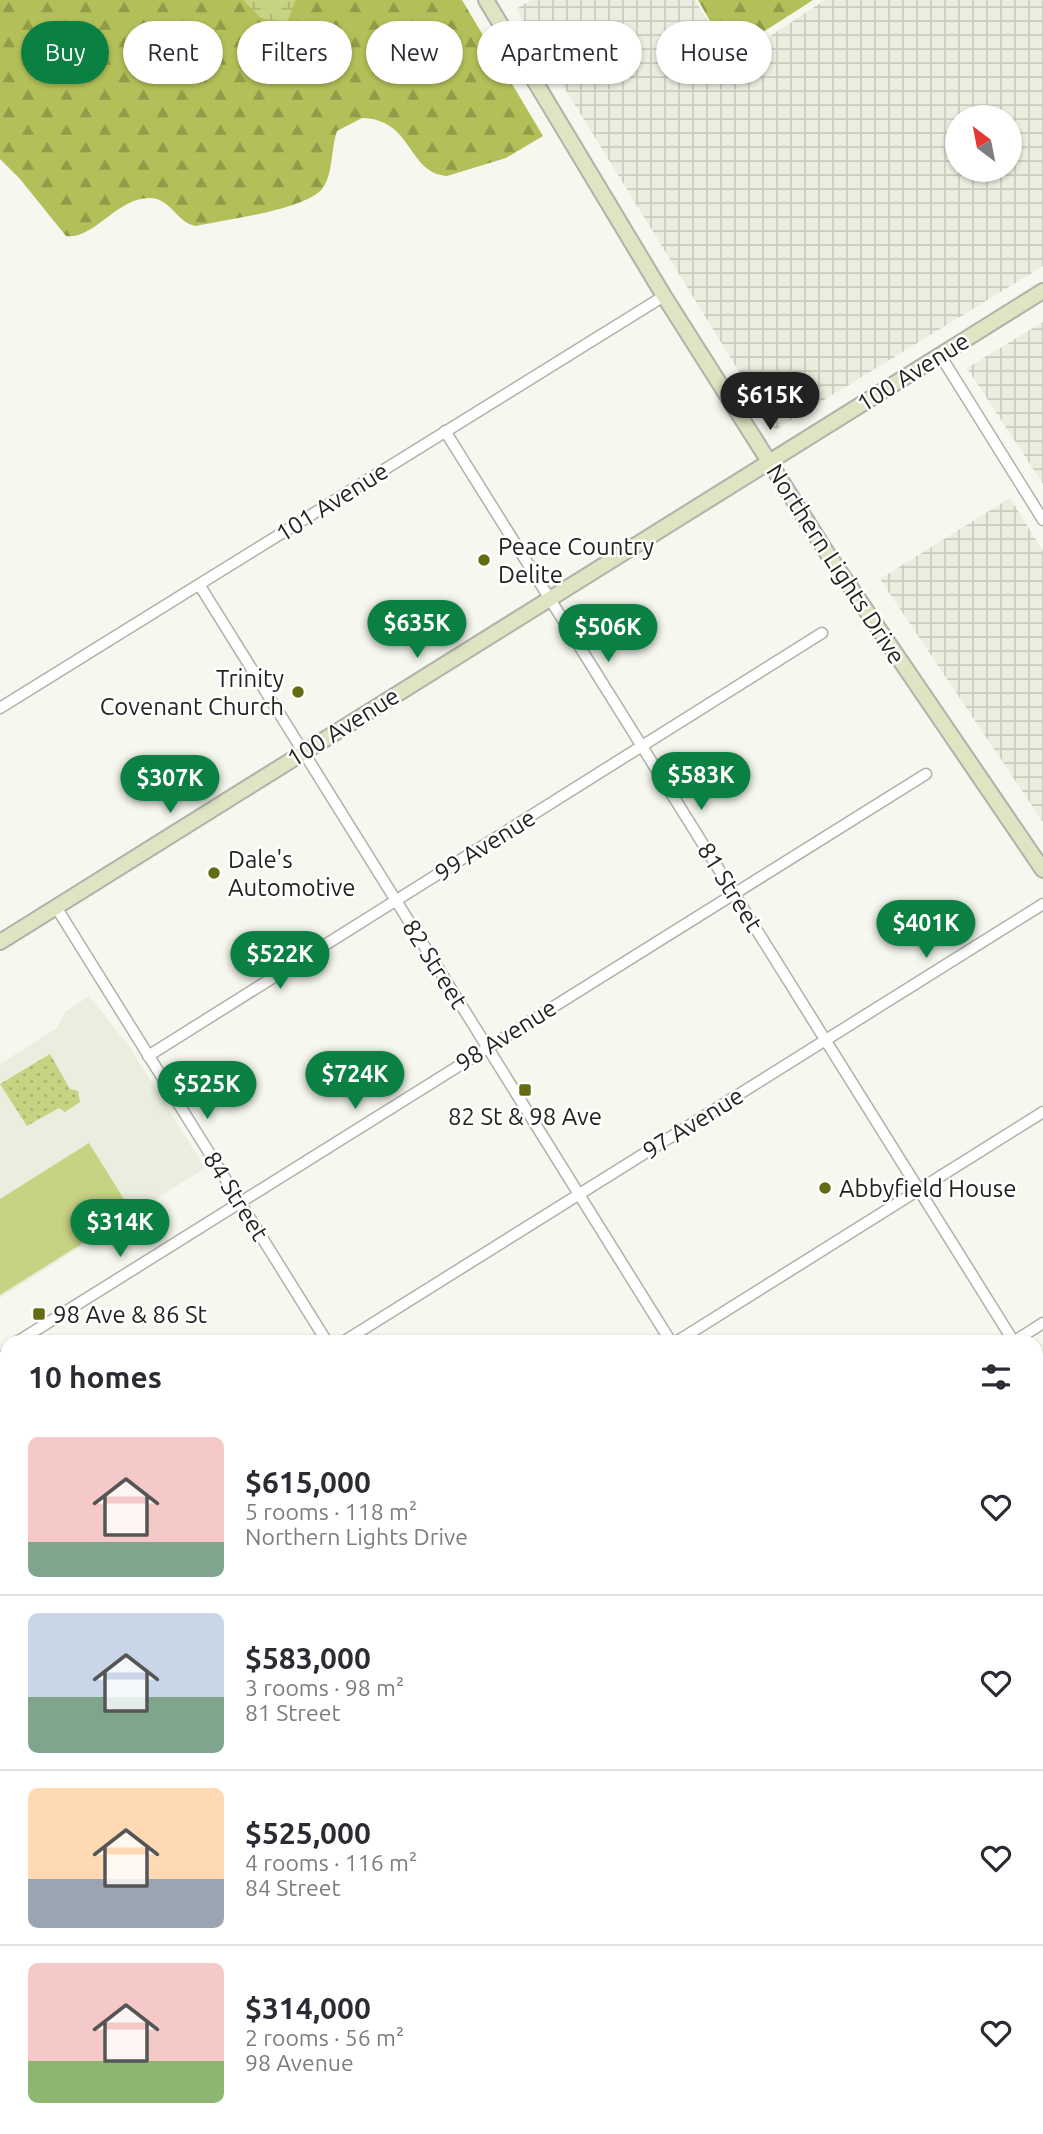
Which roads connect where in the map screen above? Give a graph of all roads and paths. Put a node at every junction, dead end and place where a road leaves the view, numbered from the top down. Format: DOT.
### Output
graph roads {
  1 [pos="486,0"];
  2 [pos="1043,291"];
  3 [pos="664,296"];
  4 [pos="940,355"];
  5 [pos="445,432"];
  6 [pos="768,461"];
  7 [pos="1043,520"];
  8 [pos="200,586"];
  9 [pos="549,598"];
  10 [pos="822,633"];
  11 [pos="0,708"];
  12 [pos="642,746"];
  13 [pos="303,752"];
  14 [pos="926,774"];
  15 [pos="1043,870"];
  16 [pos="733,893"];
  17 [pos="395,901"];
  18 [pos="1043,904"];
  19 [pos="56,907"];
  20 [pos="0,942"];
  21 [pos="826,1041"];
  22 [pos="487,1047"];
  23 [pos="148,1056"];
  24 [pos="1043,1112"];
  25 [pos="919,1190"];
  26 [pos="579,1194"];
  27 [pos="239,1202"];
  28 [pos="1043,1323"];
  29 [pos="27,1335"];
  30 [pos="323,1335"];
  31 [pos="353,1335"];
  32 [pos="669,1335"];
  33 [pos="684,1335"];
  34 [pos="1010,1335"];
  35 [pos="1025,1335"];
  1 -- 3 [label="main road, Northern Lights Drive"];
  2 -- 4 [label="main road, 100 Avenue"];
  3 -- 5 [label="street, 101 Avenue"];
  3 -- 6 [label="main road, Northern Lights Drive"];
  4 -- 6 [label="main road, 100 Avenue"];
  4 -- 7 [label="street"];
  5 -- 8 [label="street, 101 Avenue"];
  5 -- 9 [label="street, 81 Street"];
  6 -- 9 [label="main road, 100 Avenue"];
  6 -- 15 [label="main road, Northern Lights Drive"];
  8 -- 11 [label="street, 101 Avenue"];
  8 -- 13 [label="street, 82 Street"];
  9 -- 12 [label="street, 81 Street"];
  9 -- 13 [label="main road, 100 Avenue"];
  10 -- 12 [label="street, 99 Avenue"];
  12 -- 16 [label="street, 81 Street"];
  12 -- 17 [label="street, 99 Avenue"];
  13 -- 17 [label="street, 82 Street"];
  13 -- 19 [label="main road, 100 Avenue"];
  14 -- 16 [label="street, 98 Avenue"];
  16 -- 21 [label="street, 81 Street"];
  16 -- 22 [label="street, 98 Avenue"];
  17 -- 22 [label="street, 82 Street"];
  17 -- 23 [label="street, 99 Avenue"];
  18 -- 21 [label="street, 97 Avenue"];
  19 -- 20 [label="main road, 100 Avenue"];
  19 -- 23 [label="street, 84 Street"];
  21 -- 25 [label="street, 81 Street"];
  21 -- 26 [label="street, 97 Avenue"];
  22 -- 26 [label="street, 82 Street"];
  22 -- 27 [label="street, 98 Avenue"];
  23 -- 27 [label="street, 84 Street"];
  24 -- 25 [label="street"];
  25 -- 33 [label="street"];
  25 -- 34 [label="street, 81 Street"];
  26 -- 31 [label="street, 97 Avenue"];
  26 -- 32 [label="street, 82 Street"];
  27 -- 29 [label="street, 98 Avenue"];
  27 -- 30 [label="street, 84 Street"];
  28 -- 35 [label="street"];
}
